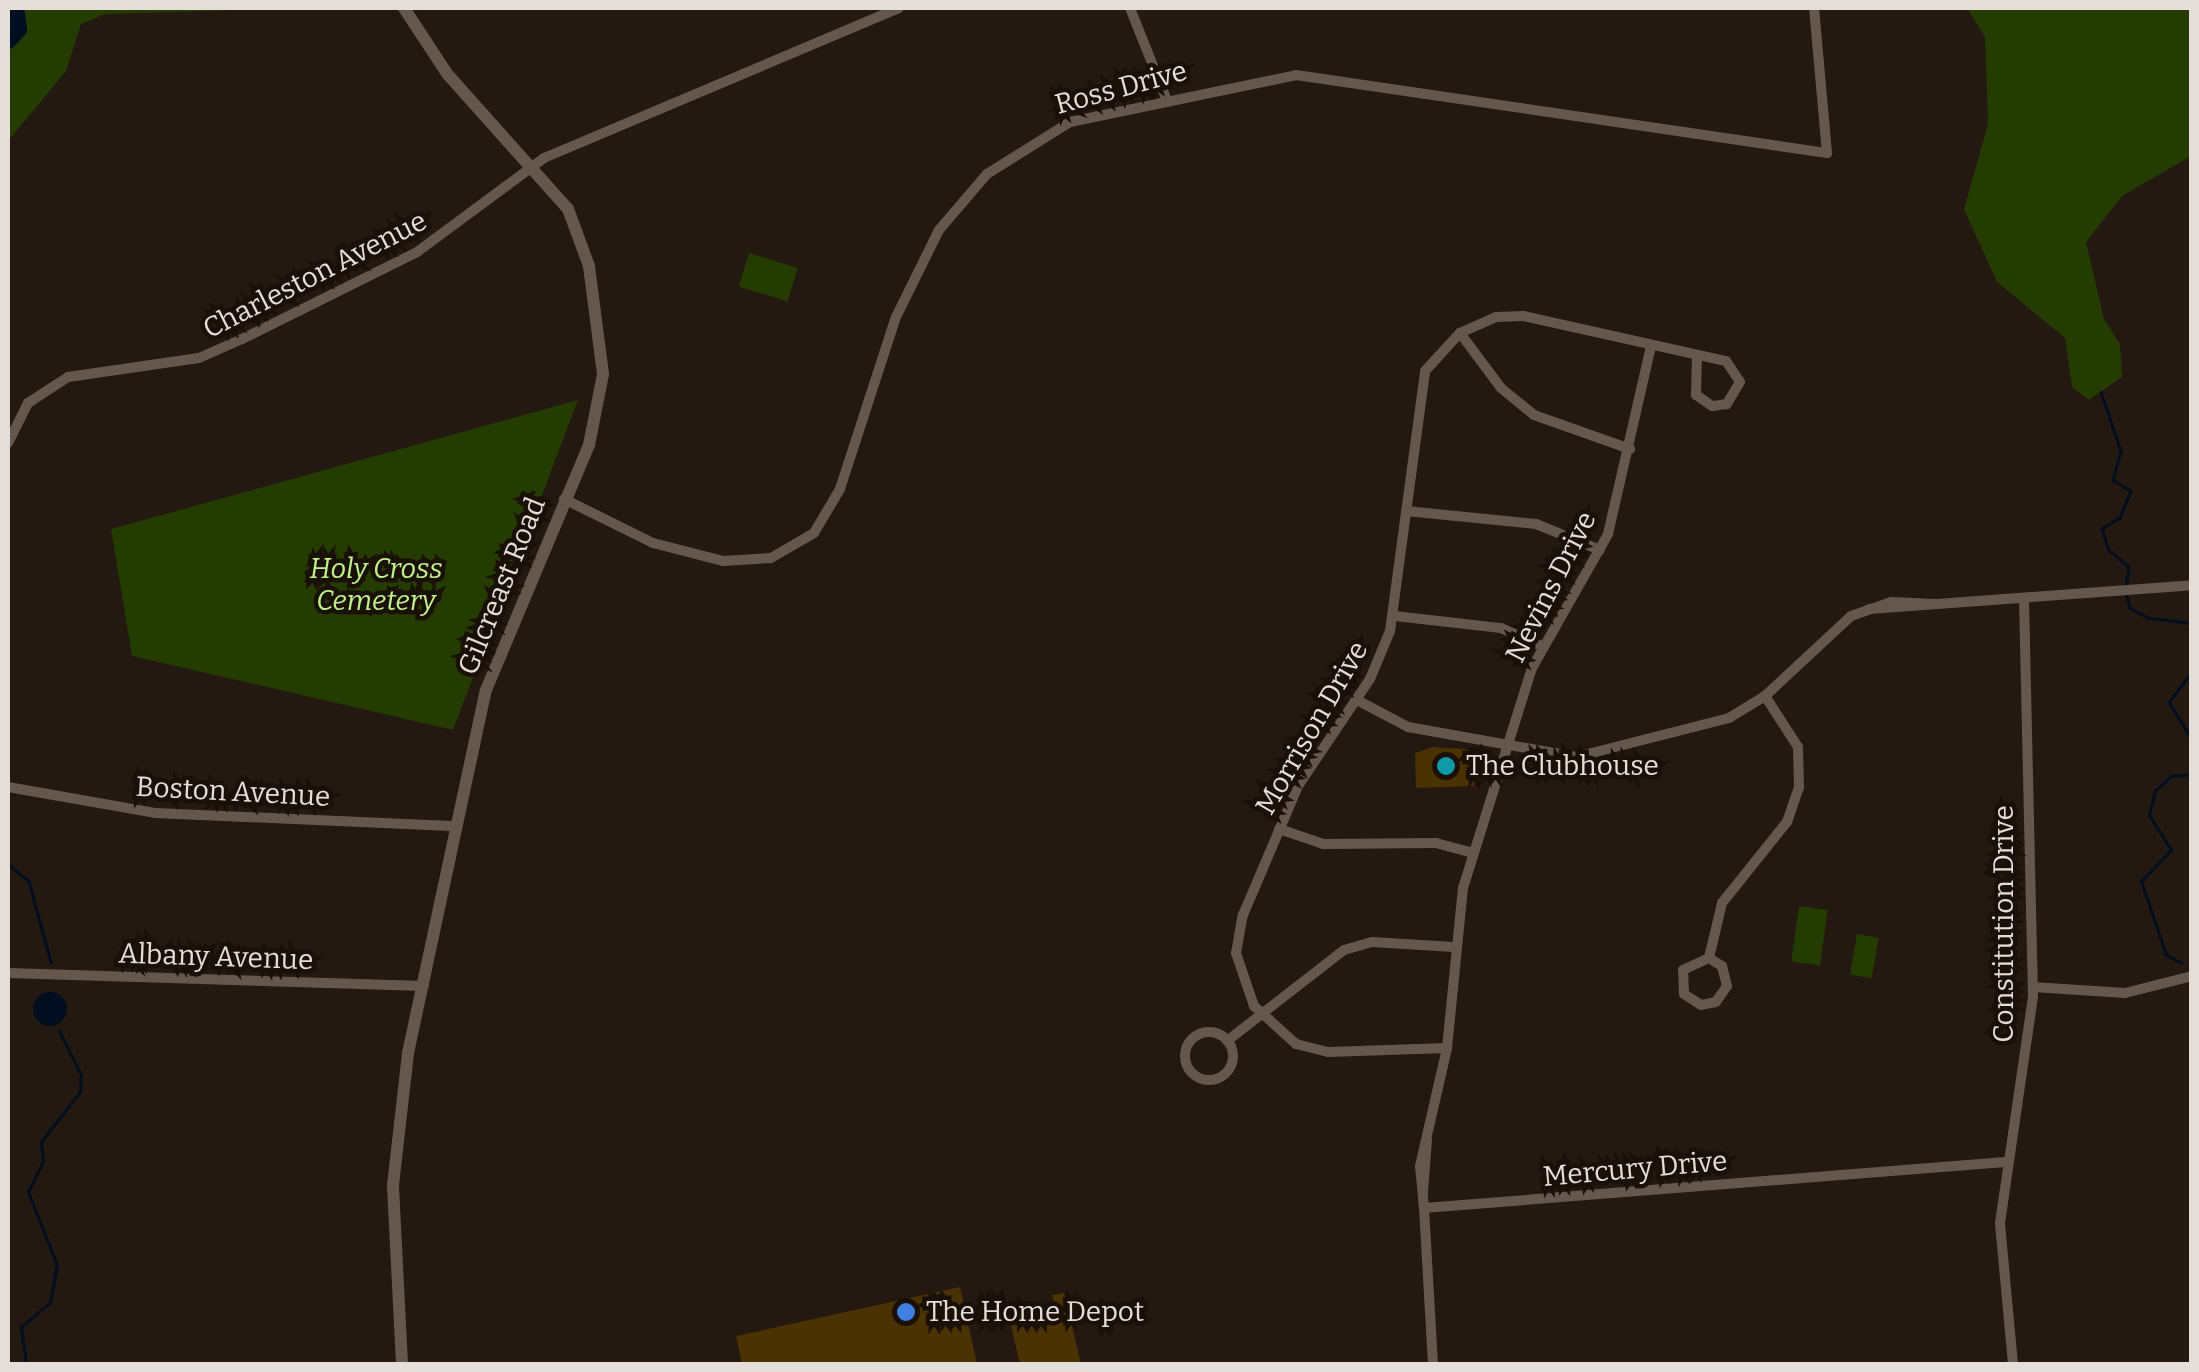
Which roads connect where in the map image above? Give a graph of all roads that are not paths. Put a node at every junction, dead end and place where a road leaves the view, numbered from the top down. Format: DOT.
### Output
graph roads {
  1 [pos="404,8"];
  2 [pos="899,8"];
  3 [pos="1130,8"];
  4 [pos="1814,8"];
  5 [pos="1166,98"];
  6 [pos="533,165"];
  7 [pos="1460,333"];
  8 [pos="1652,346"];
  9 [pos="1697,355"];
  10 [pos="8,442"];
  11 [pos="1630,449"];
  12 [pos="564,499"];
  13 [pos="1406,511"];
  14 [pos="1600,550"];
  15 [pos="2192,585"];
  16 [pos="2024,601"];
  17 [pos="1395,616"];
  18 [pos="1542,646"];
  19 [pos="1766,696"];
  20 [pos="1357,700"];
  21 [pos="1507,745"];
  22 [pos="8,786"];
  23 [pos="457,826"];
  24 [pos="1280,828"];
  25 [pos="1474,854"];
  26 [pos="1454,947"];
  27 [pos="1709,958"];
  28 [pos="8,973"];
  29 [pos="2192,976"];
  30 [pos="424,986"];
  31 [pos="2032,987"];
  32 [pos="1260,1016"];
  33 [pos="1227,1041"];
  34 [pos="1447,1048"];
  35 [pos="2006,1162"];
  36 [pos="1424,1208"];
  37 [pos="402,1364"];
  38 [pos="1433,1364"];
  39 [pos="2013,1364"];
  1 -- 6 [label="street, Gilcreast Road"];
  2 -- 6 [label="street, Charleston Avenue"];
  3 -- 5 [label="street"];
  4 -- 5 [label="street, Ross Drive"];
  5 -- 12 [label="street, Ross Drive"];
  6 -- 10 [label="street, Charleston Avenue"];
  6 -- 12 [label="street, Gilcreast Road"];
  7 -- 8 [label="street, Morrison Drive"];
  7 -- 11 [label="street"];
  7 -- 13 [label="street, Morrison Drive"];
  8 -- 9 [label="street, Morrison Drive"];
  8 -- 11 [label="street, Nevins Drive"];
  9 -- 9 [label="street, Morrison Drive"];
  11 -- 14 [label="street, Nevins Drive"];
  12 -- 23 [label="street, Gilcreast Road"];
  13 -- 14 [label="street"];
  13 -- 17 [label="street, Morrison Drive"];
  14 -- 18 [label="street, Nevins Drive"];
  15 -- 16 [label="street"];
  16 -- 19 [label="street"];
  16 -- 31 [label="street, Constitution Drive"];
  17 -- 18 [label="street"];
  17 -- 20 [label="street, Morrison Drive"];
  18 -- 21 [label="street, Nevins Drive"];
  19 -- 21 [label="street"];
  19 -- 27 [label="street"];
  20 -- 21 [label="street"];
  20 -- 24 [label="street, Morrison Drive"];
  21 -- 25 [label="street, Nevins Drive"];
  22 -- 23 [label="street, Boston Avenue"];
  23 -- 30 [label="street, Gilcreast Road"];
  24 -- 25 [label="street"];
  24 -- 32 [label="street, Morrison Drive"];
  25 -- 26 [label="street, Nevins Drive"];
  26 -- 32 [label="street"];
  26 -- 34 [label="street, Nevins Drive"];
  27 -- 27 [label="street"];
  28 -- 30 [label="street, Albany Avenue"];
  29 -- 31 [label="street"];
  30 -- 37 [label="street, Gilcreast Road"];
  31 -- 35 [label="street, Constitution Drive"];
  32 -- 33 [label="street"];
  32 -- 34 [label="street"];
  33 -- 33 [label="street"];
  34 -- 36 [label="street, Nevins Drive"];
  35 -- 36 [label="street, Mercury Drive"];
  35 -- 39 [label="street, Constitution Drive"];
  36 -- 38 [label="street"];
}
